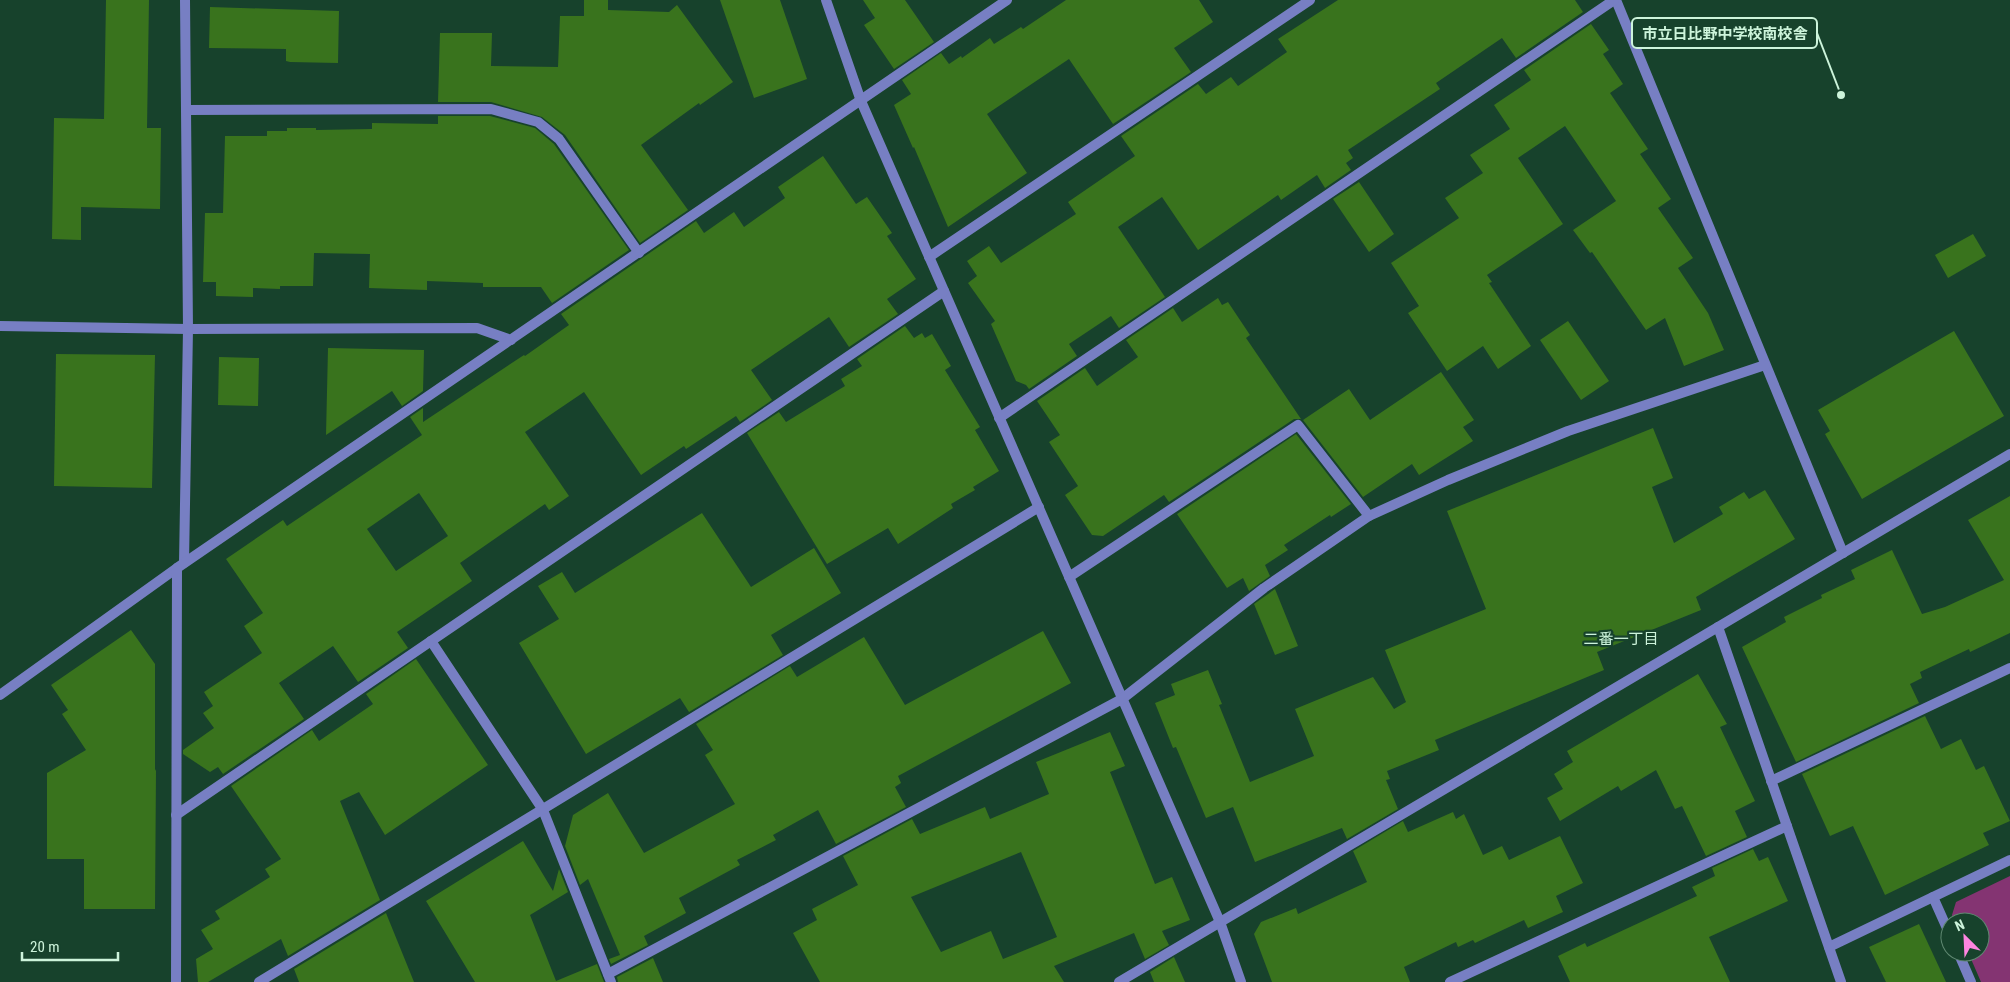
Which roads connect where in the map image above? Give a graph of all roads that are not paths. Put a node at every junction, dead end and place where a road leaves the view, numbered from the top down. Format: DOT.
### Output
graph roads {
  1 [pos="186,0"];
  2 [pos="826,0"];
  3 [pos="1007,0"];
  4 [pos="1310,0"];
  5 [pos="1615,0"];
  6 [pos="861,101"];
  7 [pos="186,110"];
  8 [pos="639,253"];
  9 [pos="929,257"];
  10 [pos="944,291"];
  11 [pos="0,326"];
  12 [pos="188,329"];
  13 [pos="511,340"];
  14 [pos="1765,365"];
  15 [pos="999,418"];
  16 [pos="2010,454"];
  17 [pos="1039,507"];
  18 [pos="1369,516"];
  19 [pos="1842,553"];
  20 [pos="181,566"];
  21 [pos="1069,577"];
  22 [pos="1718,627"];
  23 [pos="431,641"];
  24 [pos="2010,668"];
  25 [pos="0,695"];
  26 [pos="1122,699"];
  27 [pos="1771,781"];
  28 [pos="542,810"];
  29 [pos="176,815"];
  30 [pos="1787,826"];
  31 [pos="2010,860"];
  32 [pos="1933,897"];
  33 [pos="1940,913"];
  34 [pos="1220,922"];
  35 [pos="1829,947"];
  36 [pos="1962,962"];
  37 [pos="276,977"];
  38 [pos="610,978"];
  39 [pos="176,982"];
  40 [pos="259,982"];
  41 [pos="1119,982"];
  42 [pos="1241,982"];
  43 [pos="1450,982"];
  44 [pos="1841,982"];
  45 [pos="1971,982"];
  1 -- 7 [label="street"];
  2 -- 6 [label="street"];
  3 -- 6 [label="street"];
  4 -- 9 [label="street"];
  5 -- 14 [label="street"];
  5 -- 15 [label="street"];
  6 -- 8 [label="street"];
  6 -- 9 [label="street"];
  7 -- 8 [label="street"];
  7 -- 12 [label="street"];
  8 -- 13 [label="street"];
  9 -- 10 [label="street"];
  10 -- 15 [label="street"];
  10 -- 23 [label="street"];
  11 -- 12 [label="street"];
  12 -- 13 [label="street"];
  12 -- 20 [label="street"];
  13 -- 20 [label="street"];
  14 -- 18 [label="street"];
  14 -- 19 [label="street"];
  15 -- 17 [label="street"];
  16 -- 19 [label="street"];
  17 -- 21 [label="street"];
  17 -- 28 [label="street"];
  18 -- 21 [label="street"];
  18 -- 26 [label="street"];
  19 -- 22 [label="street"];
  20 -- 25 [label="street"];
  20 -- 29 [label="street"];
  21 -- 26 [label="street"];
  22 -- 27 [label="street"];
  22 -- 34 [label="street"];
  23 -- 28 [label="street"];
  23 -- 29 [label="street"];
  24 -- 27 [label="street"];
  26 -- 34 [label="street"];
  26 -- 38 [label="street"];
  27 -- 30 [label="street"];
  28 -- 37 [label="street"];
  28 -- 38 [label="street"];
  29 -- 39 [label="street"];
  30 -- 35 [label="street"];
  30 -- 43 [label="street"];
  31 -- 32 [label="street"];
  32 -- 33 [label="street"];
  32 -- 35 [label="street"];
  34 -- 41 [label="street"];
  34 -- 42 [label="street"];
  35 -- 44 [label="street"];
  36 -- 45 [label="street"];
  37 -- 40 [label="street"];
}
